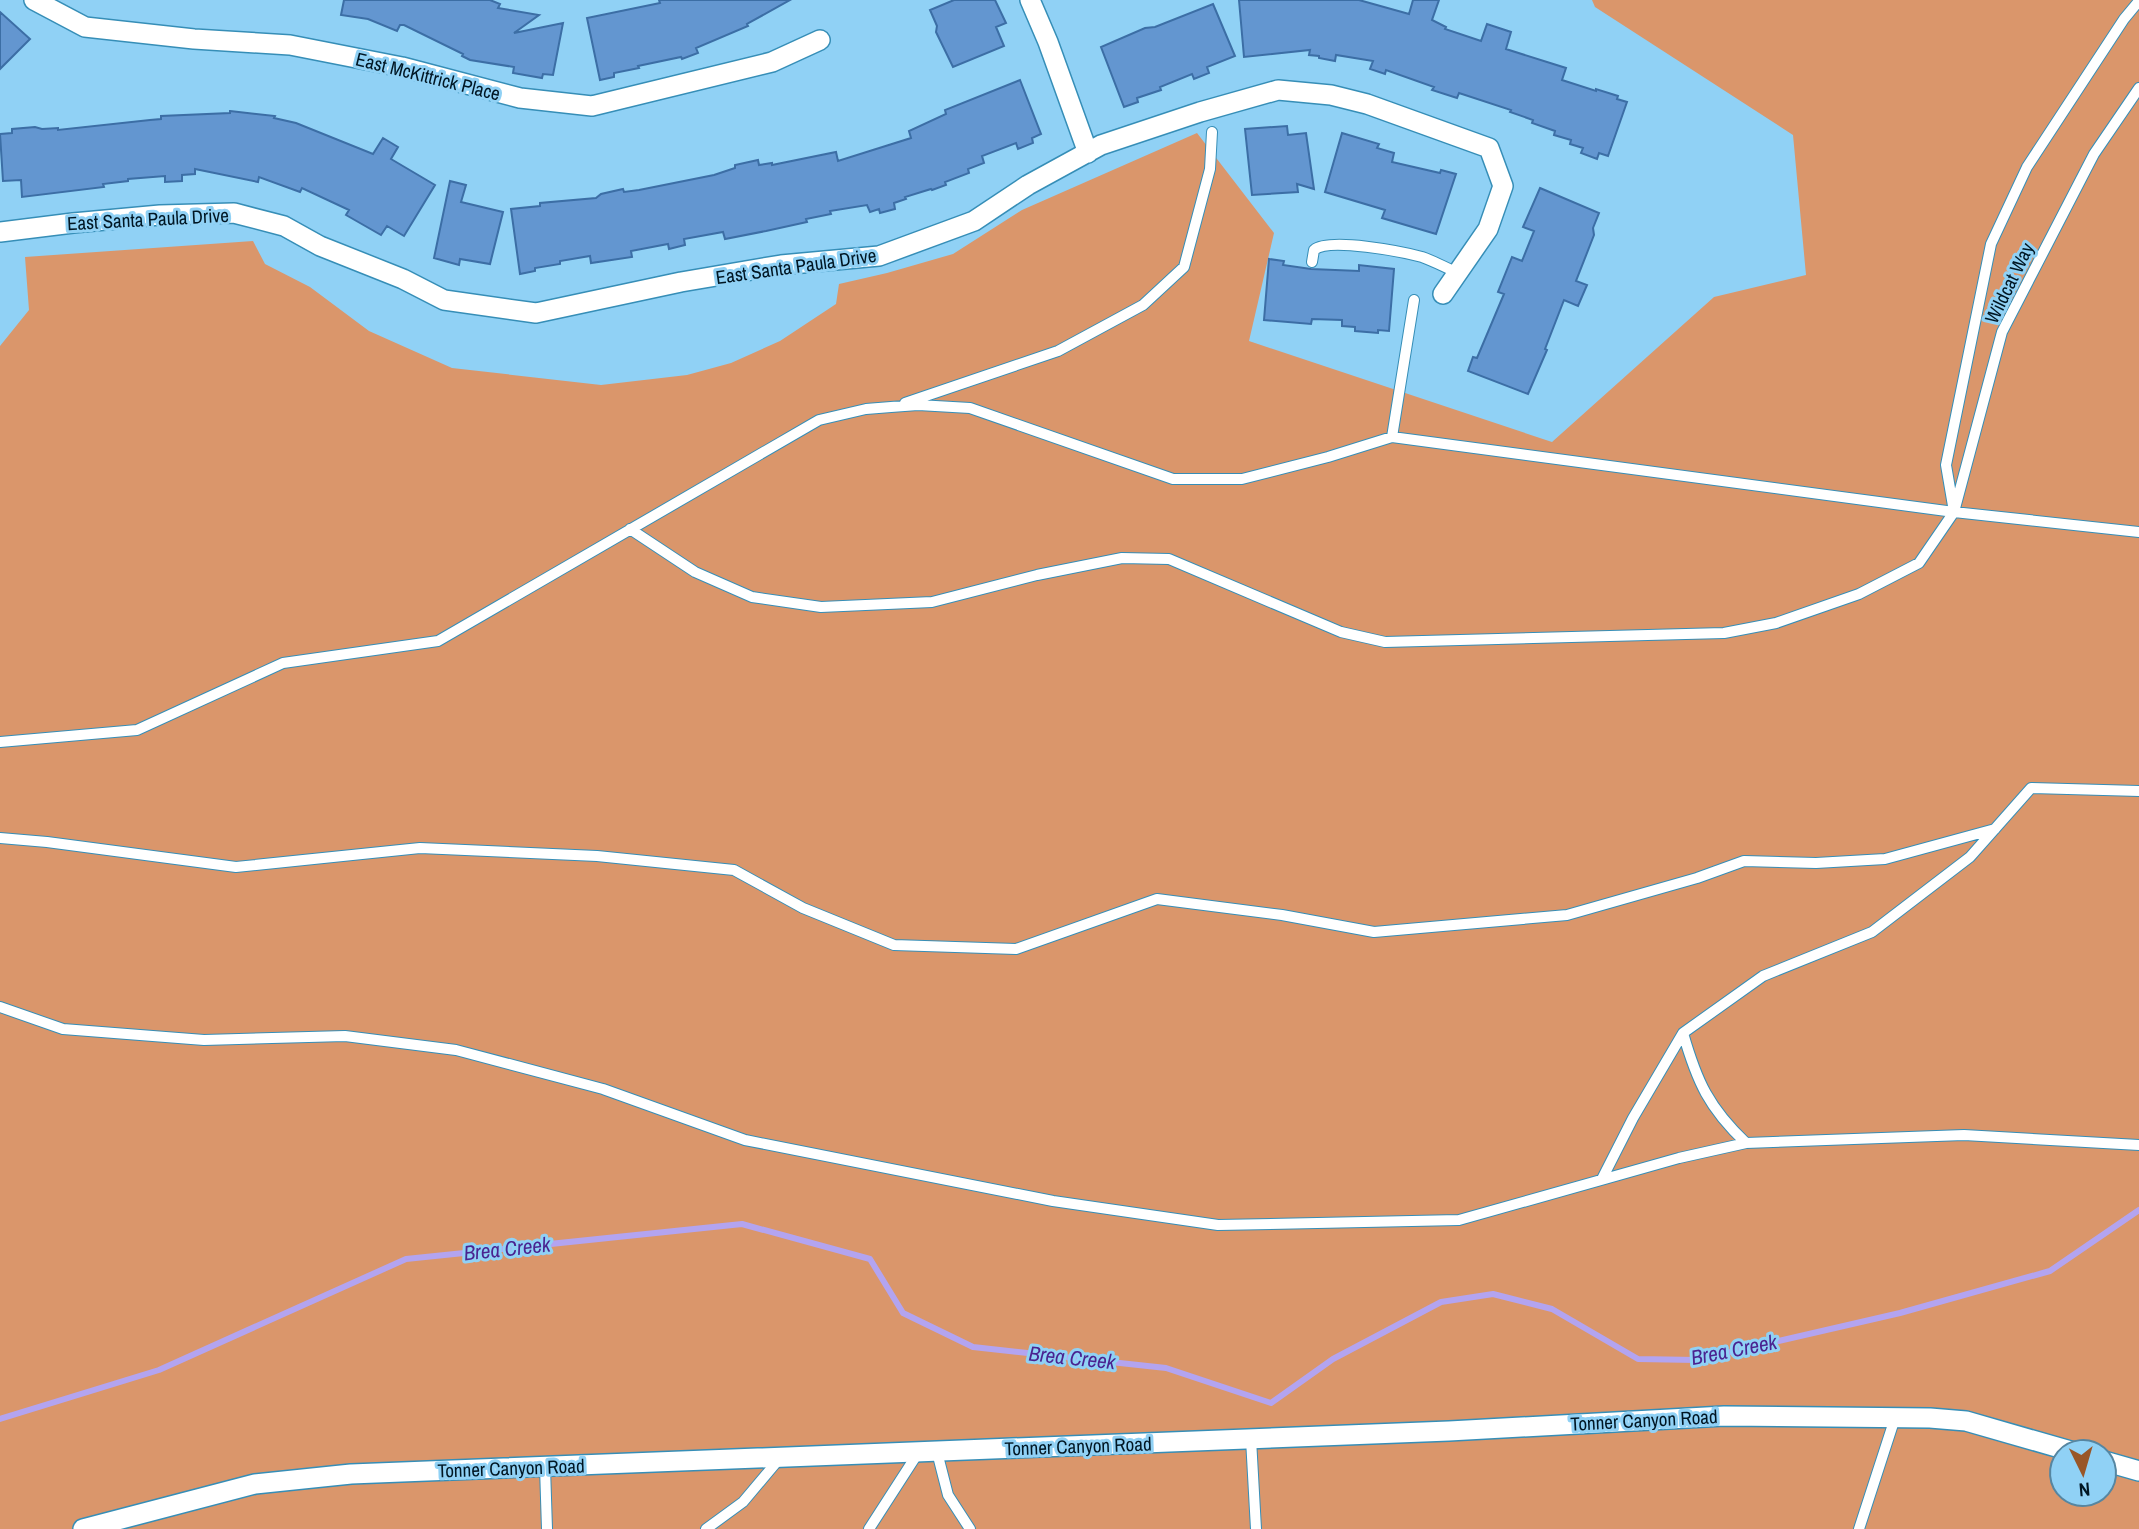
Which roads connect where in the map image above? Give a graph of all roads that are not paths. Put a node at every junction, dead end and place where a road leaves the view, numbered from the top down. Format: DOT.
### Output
graph roads {
  1 [pos="34,0"];
  2 [pos="1030,0"];
  3 [pos="2139,1"];
  4 [pos="820,40"];
  5 [pos="2139,88"];
  6 [pos="1212,132"];
  7 [pos="1088,153"];
  8 [pos="0,232"];
  9 [pos="1312,261"];
  10 [pos="1458,273"];
  11 [pos="1443,295"];
  12 [pos="1414,300"];
  13 [pos="891,407"];
  14 [pos="1392,437"];
  15 [pos="1954,512"];
  16 [pos="630,529"];
  17 [pos="2139,532"];
  18 [pos="0,742"];
  19 [pos="2139,791"];
  20 [pos="1994,829"];
  21 [pos="0,838"];
  22 [pos="0,1007"];
  23 [pos="1683,1033"];
  24 [pos="1746,1143"];
  25 [pos="2139,1145"];
  26 [pos="1602,1179"];
  27 [pos="1895,1418"];
  28 [pos="1251,1439"];
  29 [pos="2048,1445"];
  30 [pos="928,1453"];
  31 [pos="780,1458"];
  32 [pos="2118,1465"];
  33 [pos="545,1467"];
  34 [pos="2139,1471"];
  35 [pos="133,1523"];
  36 [pos="83,1529"];
  37 [pos="547,1529"];
  38 [pos="706,1529"];
  39 [pos="869,1529"];
  40 [pos="970,1529"];
  41 [pos="1256,1529"];
  42 [pos="1858,1529"];
  1 -- 4 [label="street, East McKittrick Place"];
  2 -- 7 [label="street"];
  3 -- 15 [label="lane"];
  5 -- 15 [label="lane, Wildcat Way"];
  6 -- 13 [label="lane"];
  7 -- 8 [label="street, East Santa Paula Drive"];
  7 -- 10 [label="street, East Santa Paula Drive"];
  9 -- 10 [label="lane"];
  10 -- 11 [label="street, East Santa Paula Drive"];
  12 -- 14 [label="lane"];
  13 -- 14 [label="lane"];
  13 -- 16 [label="lane"];
  14 -- 15 [label="lane"];
  15 -- 16 [label="lane, Wildcat Way"];
  15 -- 17 [label="lane"];
  16 -- 18 [label="lane"];
  19 -- 20 [label="lane"];
  20 -- 21 [label="lane"];
  20 -- 23 [label="lane"];
  22 -- 26 [label="lane"];
  23 -- 24 [label="lane"];
  23 -- 26 [label="lane"];
  24 -- 25 [label="lane"];
  24 -- 26 [label="lane"];
  27 -- 28 [label="street, Tonner Canyon Road"];
  27 -- 29 [label="street, Tonner Canyon Road"];
  27 -- 42 [label="lane"];
  28 -- 30 [label="street, Tonner Canyon Road"];
  28 -- 41 [label="lane"];
  30 -- 31 [label="street, Tonner Canyon Road"];
  30 -- 39 [label="lane"];
  30 -- 40 [label="lane"];
  31 -- 33 [label="street, Tonner Canyon Road"];
  31 -- 38 [label="lane"];
  32 -- 34 [label="street"];
  33 -- 35 [label="street, Tonner Canyon Road"];
  33 -- 37 [label="lane"];
  35 -- 36 [label="street, Tonner Canyon Road"];
}
